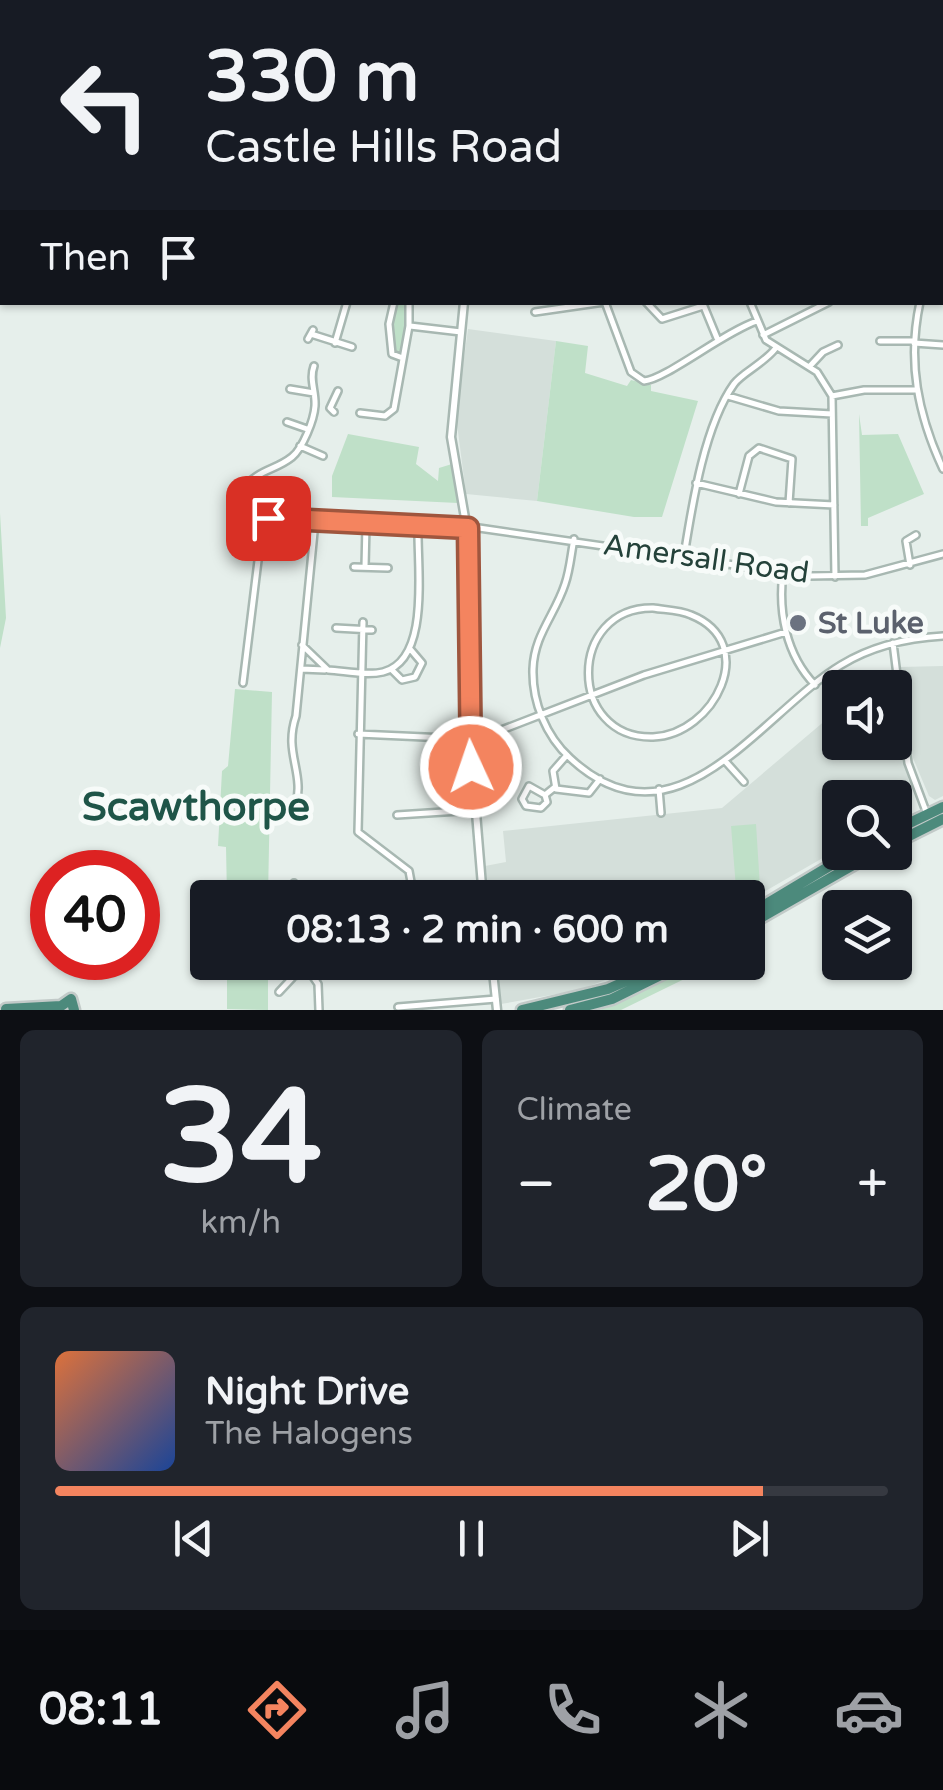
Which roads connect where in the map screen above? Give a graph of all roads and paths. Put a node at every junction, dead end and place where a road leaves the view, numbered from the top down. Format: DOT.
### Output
graph roads {
  1 [pos="347,305"];
  2 [pos="394,305"];
  3 [pos="409,305"];
  4 [pos="464,305"];
  5 [pos="545,305"];
  6 [pos="587,305"];
  7 [pos="606,305"];
  8 [pos="649,305"];
  9 [pos="700,305"];
  10 [pos="703,305"];
  11 [pos="751,305"];
  12 [pos="823,305"];
  13 [pos="920,305"];
  14 [pos="535,312"];
  15 [pos="545,312"];
  16 [pos="756,321"];
  17 [pos="410,326"];
  18 [pos="462,332"];
  19 [pos="311,334"];
  20 [pos="763,335"];
  21 [pos="717,338"];
  22 [pos="878,341"];
  23 [pos="914,342"];
  24 [pos="335,343"];
  25 [pos="943,344"];
  26 [pos="838,345"];
  27 [pos="352,347"];
  28 [pos="775,349"];
  29 [pos="400,357"];
  30 [pos="314,366"];
  31 [pos="810,366"];
  32 [pos="290,389"];
  33 [pos="916,390"];
  34 [pos="338,391"];
  35 [pos="314,393"];
  36 [pos="728,396"];
  37 [pos="832,396"];
  38 [pos="315,407"];
  39 [pos="360,413"];
  40 [pos="832,414"];
  41 [pos="286,421"];
  42 [pos="307,428"];
  43 [pos="300,446"];
  44 [pos="323,456"];
  45 [pos="943,469"];
  46 [pos="696,483"];
  47 [pos="739,494"];
  48 [pos="789,503"];
  49 [pos="834,505"];
  50 [pos="263,520"];
  51 [pos="315,522"];
  52 [pos="366,524"];
  53 [pos="418,528"];
  54 [pos="468,528"];
  55 [pos="916,536"];
  56 [pos="574,539"];
  57 [pos="943,554"];
  58 [pos="684,556"];
  59 [pos="910,566"];
  60 [pos="354,567"];
  61 [pos="365,567"];
  62 [pos="388,568"];
  63 [pos="782,572"];
  64 [pos="835,577"];
  65 [pos="363,626"];
  66 [pos="336,628"];
  67 [pos="372,630"];
  68 [pos="786,632"];
  69 [pos="943,636"];
  70 [pos="893,643"];
  71 [pos="302,645"];
  72 [pos="411,650"];
  73 [pos="724,651"];
  74 [pos="300,669"];
  75 [pos="391,669"];
  76 [pos="328,670"];
  77 [pos="361,672"];
  78 [pos="243,683"];
  79 [pos="814,685"];
  80 [pos="591,696"];
  81 [pos="542,716"];
  82 [pos="469,727"];
  83 [pos="358,734"];
  84 [pos="486,736"];
  85 [pos="469,739"];
  86 [pos="470,751"];
  87 [pos="567,755"];
  88 [pos="726,762"];
  89 [pos="600,778"];
  90 [pos="744,782"];
  91 [pos="555,787"];
  92 [pos="659,789"];
  93 [pos="546,795"];
  94 [pos="943,806"];
  95 [pos="475,810"];
  96 [pos="661,813"];
  97 [pos="926,814"];
  98 [pos="396,815"];
  99 [pos="282,816"];
  100 [pos="912,821"];
  101 [pos="942,822"];
  102 [pos="912,835"];
  103 [pos="823,870"];
  104 [pos="845,870"];
  105 [pos="411,880"];
  106 [pos="481,880"];
  107 [pos="765,905"];
  108 [pos="765,916"];
  109 [pos="288,980"];
  110 [pos="315,980"];
  111 [pos="494,980"];
  112 [pos="628,980"];
  113 [pos="652,980"];
  114 [pos="279,992"];
  115 [pos="496,999"];
  116 [pos="73,1006"];
  117 [pos="398,1008"];
  118 [pos="3,1009"];
  119 [pos="319,1010"];
  120 [pos="497,1010"];
  121 [pos="522,1010"];
  122 [pos="570,1010"];
  1 -- 24 [label="street"];
  2 -- 29 [label="street"];
  3 -- 17 [label="street"];
  4 -- 18 [label="street"];
  5 -- 15 [label="street"];
  6 -- 15 [label="street"];
  7 -- 21 [label="street"];
  8 -- 9 [label="street"];
  10 -- 21 [label="street"];
  11 -- 16 [label="street"];
  12 -- 20 [label="street"];
  13 -- 23 [label="street"];
  14 -- 15 [label="street"];
  16 -- 20 [label="street"];
  16 -- 21 [label="street"];
  17 -- 18 [label="street"];
  17 -- 29 [label="street"];
  18 -- 54 [label="street"];
  19 -- 24 [label="street"];
  20 -- 28 [label="street"];
  22 -- 23 [label="street"];
  23 -- 25 [label="street"];
  23 -- 33 [label="street"];
  24 -- 27 [label="street"];
  26 -- 31 [label="street"];
  28 -- 31 [label="street"];
  28 -- 36 [label="street"];
  29 -- 39 [label="street"];
  30 -- 35 [label="street"];
  31 -- 37 [label="street"];
  32 -- 35 [label="street"];
  33 -- 37 [label="street"];
  33 -- 45 [label="street"];
  34 -- 38 [label="street"];
  35 -- 38 [label="street"];
  36 -- 40 [label="street"];
  36 -- 46 [label="street"];
  37 -- 40 [label="street"];
  38 -- 42 [label="street"];
  40 -- 49 [label="street"];
  41 -- 42 [label="street"];
  42 -- 43 [label="street"];
  43 -- 44 [label="street"];
  43 -- 50 [label="street"];
  46 -- 47 [label="street"];
  46 -- 58 [label="street"];
  47 -- 48 [label="street"];
  47 -- 48 [label="street"];
  48 -- 49 [label="street"];
  49 -- 64 [label="street"];
  50 -- 51 [label="street, Amersall Road"];
  50 -- 78 [label="street"];
  51 -- 52 [label="street, Amersall Road"];
  51 -- 71 [label="street"];
  52 -- 53 [label="street, Amersall Road"];
  52 -- 61 [label="street"];
  53 -- 54 [label="street, Amersall Road"];
  53 -- 72 [label="street"];
  54 -- 56 [label="street, Amersall Road"];
  54 -- 82 [label="street"];
  55 -- 59 [label="street"];
  56 -- 58 [label="street, Amersall Road"];
  56 -- 81 [label="street"];
  57 -- 59 [label="street, Amersall Road"];
  58 -- 63 [label="street, Amersall Road"];
  59 -- 64 [label="street, Amersall Road"];
  60 -- 61 [label="street"];
  61 -- 62 [label="street"];
  63 -- 64 [label="street, Amersall Road"];
  63 -- 68 [label="street"];
  65 -- 66 [label="street"];
  65 -- 67 [label="street"];
  65 -- 77 [label="street"];
  68 -- 73 [label="street"];
  68 -- 79 [label="street"];
  69 -- 70 [label="street"];
  70 -- 79 [label="street"];
  70 -- 97 [label="street"];
  71 -- 74 [label="street"];
  71 -- 76 [label="street"];
  72 -- 75 [label="street"];
  72 -- 75 [label="street"];
  73 -- 80 [label="street"];
  73 -- 80 [label="street"];
  73 -- 80 [label="street"];
  74 -- 76 [label="street"];
  74 -- 99 [label="street"];
  75 -- 77 [label="street"];
  76 -- 77 [label="street"];
  77 -- 83 [label="street"];
  79 -- 88 [label="street"];
  80 -- 81 [label="street"];
  81 -- 84 [label="street"];
  81 -- 87 [label="street"];
  82 -- 84 [label="street"];
  82 -- 85 [label="street"];
  83 -- 85 [label="street"];
  83 -- 105 [label="street"];
  84 -- 86 [label="street"];
  85 -- 86 [label="street"];
  86 -- 95 [label="street"];
  87 -- 89 [label="street"];
  87 -- 91 [label="street"];
  88 -- 90 [label="street"];
  88 -- 92 [label="street"];
  89 -- 91 [label="street"];
  89 -- 92 [label="street"];
  91 -- 93 [label="street"];
  92 -- 96 [label="street"];
  93 -- 93 [label="street"];
  94 -- 97 [label="highway"];
  95 -- 98 [label="street"];
  95 -- 106 [label="street"];
  97 -- 100 [label="highway"];
  97 -- 101 [label="street"];
  101 -- 102 [label="highway"];
  103 -- 107 [label="highway"];
  104 -- 108 [label="highway"];
  109 -- 114 [label="street"];
  110 -- 119 [label="street"];
  111 -- 115 [label="street"];
  112 -- 121 [label="highway"];
  113 -- 122 [label="highway"];
  115 -- 117 [label="street"];
  115 -- 120 [label="street"];
  116 -- 118 [label="highway"];
}
